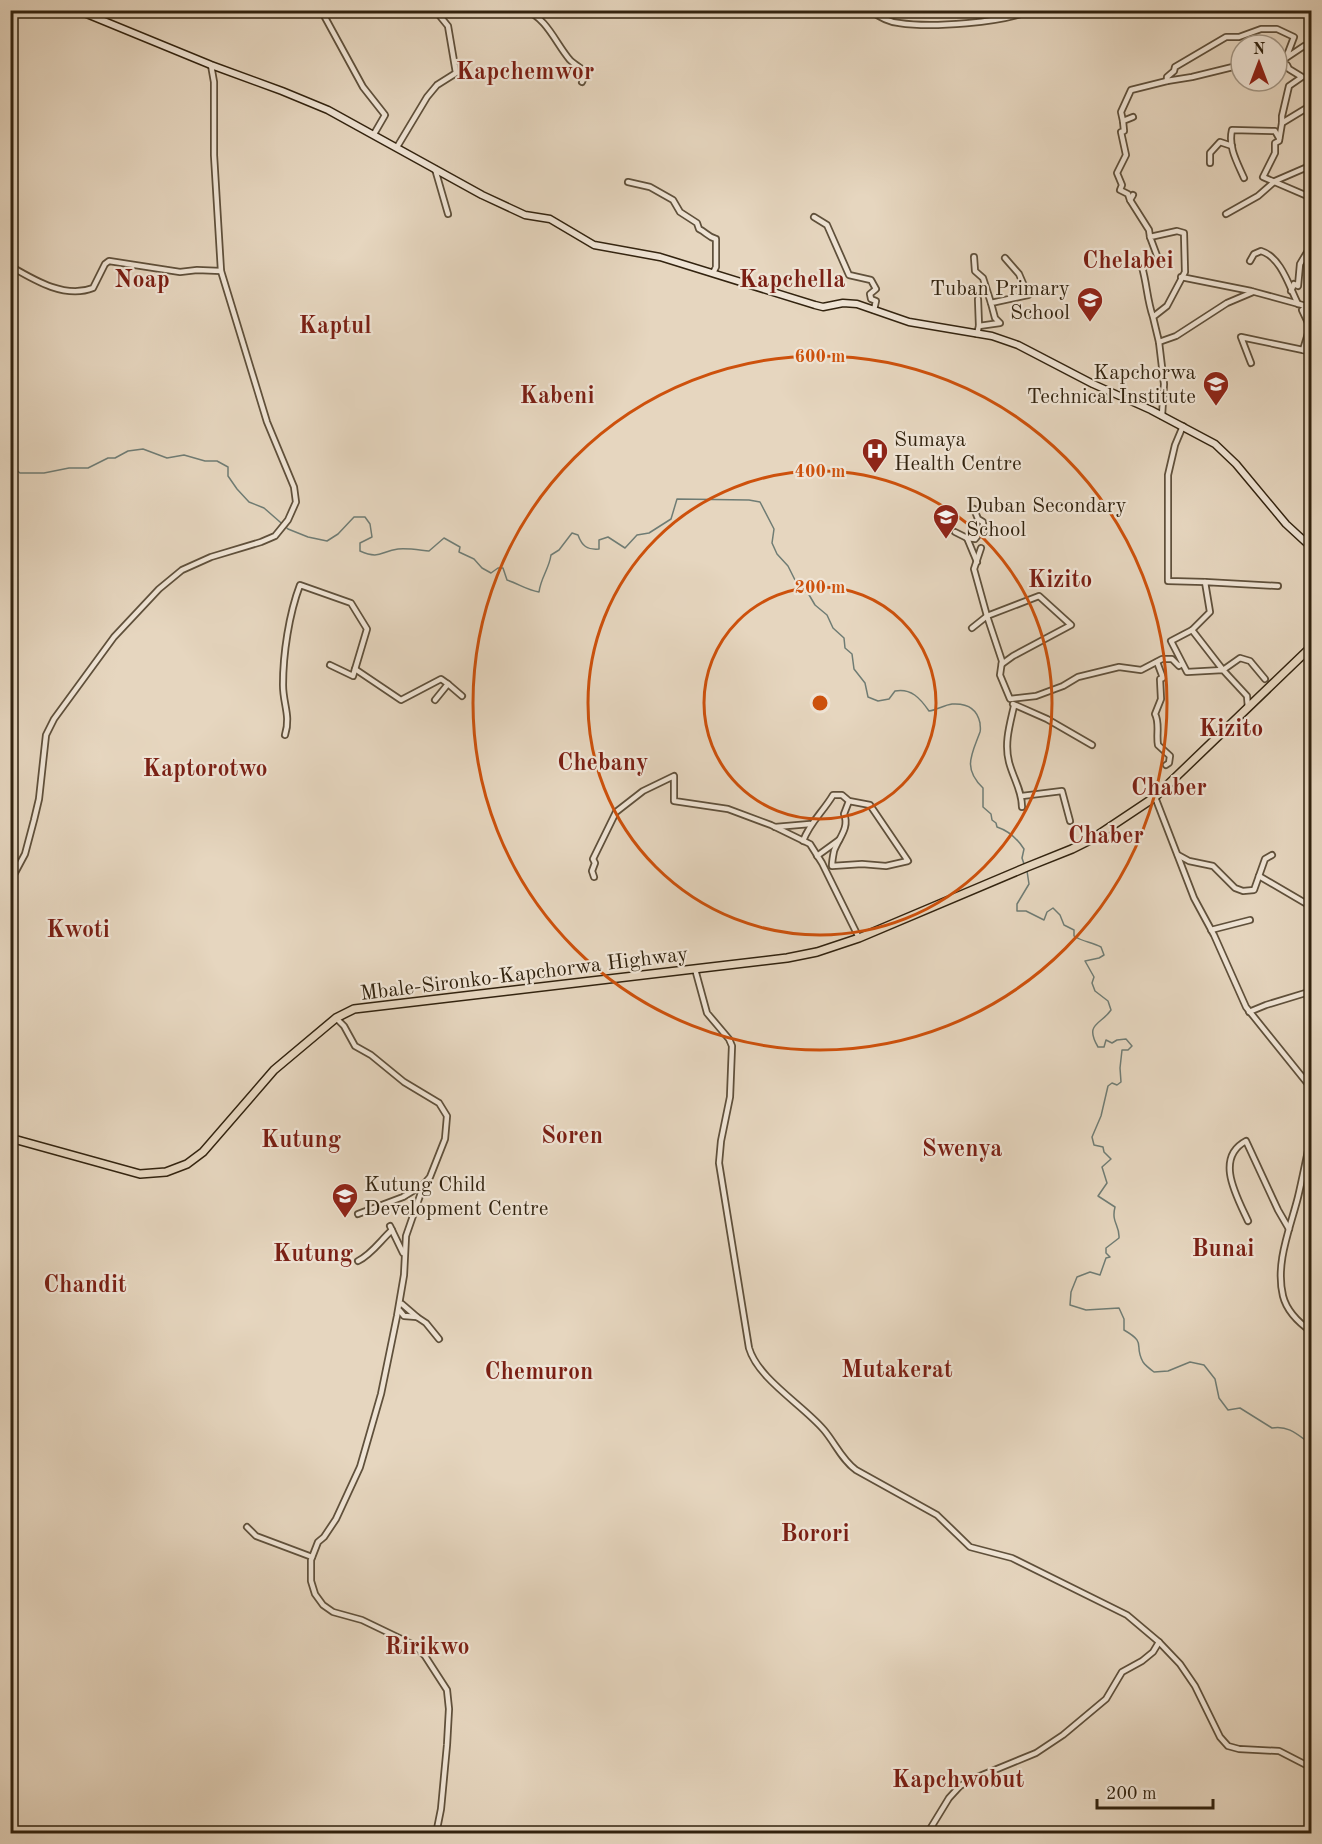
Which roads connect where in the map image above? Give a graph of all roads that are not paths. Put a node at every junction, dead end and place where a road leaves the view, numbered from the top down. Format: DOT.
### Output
graph roads {
  1 [pos="77,10"];
  2 [pos="321,10"];
  3 [pos="435,10"];
  4 [pos="525,10"];
  5 [pos="870,10"];
  6 [pos="1032,10"];
  7 [pos="1304,46"];
  8 [pos="211,65"];
  9 [pos="1229,68"];
  10 [pos="1289,69"];
  11 [pos="1167,81"];
  12 [pos="582,82"];
  13 [pos="1289,86"];
  14 [pos="1287,93"];
  15 [pos="1305,109"];
  16 [pos="1133,117"];
  17 [pos="1123,121"];
  18 [pos="1282,123"];
  19 [pos="374,134"];
  20 [pos="1279,138"];
  21 [pos="1232,146"];
  22 [pos="397,147"];
  23 [pos="1210,162"];
  24 [pos="1311,165"];
  25 [pos="435,169"];
  26 [pos="1244,178"];
  27 [pos="628,182"];
  28 [pos="1275,182"];
  29 [pos="1311,198"];
  30 [pos="447,214"];
  31 [pos="1226,214"];
  32 [pos="814,217"];
  33 [pos="1150,237"];
  34 [pos="1311,244"];
  35 [pos="974,257"];
  36 [pos="1005,258"];
  37 [pos="1250,261"];
  38 [pos="10,266"];
  39 [pos="221,271"];
  40 [pos="713,273"];
  41 [pos="1181,278"];
  42 [pos="1291,291"];
  43 [pos="1253,292"];
  44 [pos="978,299"];
  45 [pos="991,303"];
  46 [pos="1298,304"];
  47 [pos="1309,304"];
  48 [pos="874,310"];
  49 [pos="1153,317"];
  50 [pos="979,326"];
  51 [pos="977,334"];
  52 [pos="1159,342"];
  53 [pos="1303,350"];
  54 [pos="1311,353"];
  55 [pos="1251,363"];
  56 [pos="1162,416"];
  57 [pos="1183,426"];
  58 [pos="974,509"];
  59 [pos="955,532"];
  60 [pos="967,538"];
  61 [pos="981,548"];
  62 [pos="1311,548"];
  63 [pos="977,562"];
  64 [pos="1205,582"];
  65 [pos="1278,586"];
  66 [pos="987,616"];
  67 [pos="972,628"];
  68 [pos="1192,630"];
  69 [pos="1311,646"];
  70 [pos="1157,662"];
  71 [pos="1182,663"];
  72 [pos="1002,664"];
  73 [pos="330,665"];
  74 [pos="355,669"];
  75 [pos="1223,670"];
  76 [pos="1265,679"];
  77 [pos="448,684"];
  78 [pos="462,696"];
  79 [pos="1010,699"];
  80 [pos="435,700"];
  81 [pos="1014,706"];
  82 [pos="1248,708"];
  83 [pos="285,735"];
  84 [pos="1092,745"];
  85 [pos="1166,765"];
  86 [pos="1022,796"];
  87 [pos="1155,797"];
  88 [pos="849,801"];
  89 [pos="1022,807"];
  90 [pos="1070,821"];
  91 [pos="810,824"];
  92 [pos="776,827"];
  93 [pos="839,840"];
  94 [pos="803,841"];
  95 [pos="1178,855"];
  96 [pos="1272,855"];
  97 [pos="817,856"];
  98 [pos="1259,876"];
  99 [pos="594,877"];
  100 [pos="10,882"];
  101 [pos="1311,907"];
  102 [pos="1250,920"];
  103 [pos="1211,930"];
  104 [pos="859,938"];
  105 [pos="695,969"];
  106 [pos="1311,991"];
  107 [pos="1249,1012"];
  108 [pos="336,1018"];
  109 [pos="1311,1089"];
  110 [pos="1311,1133"];
  111 [pos="10,1138"];
  112 [pos="424,1185"];
  113 [pos="358,1214"];
  114 [pos="1248,1221"];
  115 [pos="1289,1229"];
  116 [pos="405,1257"];
  117 [pos="358,1261"];
  118 [pos="402,1304"];
  119 [pos="400,1311"];
  120 [pos="417,1317"];
  121 [pos="1311,1332"];
  122 [pos="392,1338"];
  123 [pos="439,1339"];
  124 [pos="247,1527"];
  125 [pos="312,1557"];
  126 [pos="1159,1642"];
  127 [pos="1311,1768"];
  128 [pos="435,1833"];
  129 [pos="927,1833"];
  1 -- 8 [label="street"];
  2 -- 19 [label="street"];
  3 -- 22 [label="street"];
  4 -- 12 [label="street"];
  5 -- 6 [label="street"];
  7 -- 11 [label="street"];
  8 -- 19 [label="street"];
  8 -- 39 [label="street"];
  9 -- 11 [label="street"];
  10 -- 13 [label="street"];
  11 -- 17 [label="street"];
  14 -- 18 [label="street"];
  15 -- 18 [label="street"];
  16 -- 17 [label="street"];
  17 -- 33 [label="street"];
  18 -- 20 [label="street"];
  19 -- 22 [label="street"];
  20 -- 21 [label="street"];
  20 -- 28 [label="street"];
  21 -- 23 [label="street"];
  21 -- 26 [label="street"];
  22 -- 25 [label="street"];
  24 -- 28 [label="street"];
  25 -- 30 [label="street"];
  25 -- 40 [label="street"];
  27 -- 40 [label="street"];
  28 -- 29 [label="street"];
  28 -- 31 [label="street"];
  32 -- 48 [label="street"];
  33 -- 41 [label="street"];
  33 -- 49 [label="street"];
  34 -- 42 [label="street"];
  35 -- 45 [label="street"];
  36 -- 45 [label="street"];
  37 -- 42 [label="street"];
  38 -- 39 [label="street"];
  39 -- 100 [label="street"];
  40 -- 48 [label="street"];
  41 -- 43 [label="street"];
  41 -- 49 [label="street"];
  42 -- 46 [label="street"];
  43 -- 46 [label="street"];
  43 -- 52 [label="street"];
  44 -- 50 [label="street"];
  45 -- 50 [label="street"];
  46 -- 47 [label="street"];
  47 -- 53 [label="street"];
  48 -- 51 [label="street"];
  49 -- 52 [label="street"];
  50 -- 51 [label="street"];
  51 -- 56 [label="street"];
  52 -- 56 [label="street"];
  53 -- 54 [label="street"];
  53 -- 55 [label="street"];
  56 -- 57 [label="street"];
  57 -- 62 [label="street"];
  57 -- 64 [label="street"];
  58 -- 60 [label="street"];
  59 -- 60 [label="street"];
  60 -- 63 [label="street"];
  61 -- 63 [label="street"];
  63 -- 66 [label="street"];
  64 -- 65 [label="street"];
  64 -- 68 [label="street"];
  66 -- 67 [label="street"];
  66 -- 72 [label="street"];
  66 -- 72 [label="street"];
  68 -- 71 [label="street"];
  68 -- 75 [label="street"];
  69 -- 82 [label="main road, Mbale-Sironko-Kapchorwa Highway"];
  70 -- 71 [label="street"];
  70 -- 79 [label="street"];
  70 -- 85 [label="street"];
  71 -- 75 [label="street"];
  72 -- 79 [label="street"];
  73 -- 74 [label="street"];
  74 -- 77 [label="street"];
  74 -- 83 [label="street"];
  75 -- 76 [label="street"];
  75 -- 82 [label="street"];
  77 -- 78 [label="street"];
  77 -- 80 [label="street"];
  79 -- 81 [label="street"];
  81 -- 84 [label="street"];
  81 -- 86 [label="street"];
  82 -- 87 [label="main road, Mbale-Sironko-Kapchorwa Highway"];
  86 -- 89 [label="street"];
  86 -- 90 [label="street"];
  87 -- 95 [label="street"];
  87 -- 104 [label="main road, Mbale-Sironko-Kapchorwa Highway"];
  88 -- 91 [label="street"];
  88 -- 93 [label="street"];
  88 -- 93 [label="street"];
  91 -- 92 [label="street"];
  91 -- 94 [label="street"];
  92 -- 94 [label="street"];
  92 -- 99 [label="street"];
  93 -- 97 [label="street"];
  94 -- 97 [label="street"];
  95 -- 98 [label="street"];
  95 -- 103 [label="street"];
  96 -- 98 [label="street"];
  97 -- 104 [label="street"];
  98 -- 101 [label="street"];
  102 -- 103 [label="street"];
  103 -- 107 [label="street"];
  104 -- 105 [label="main road, Mbale-Sironko-Kapchorwa Highway"];
  105 -- 108 [label="main road, Mbale-Sironko-Kapchorwa Highway"];
  105 -- 126 [label="street"];
  106 -- 107 [label="street"];
  107 -- 109 [label="street"];
  108 -- 111 [label="main road, Mbale-Sironko-Kapchorwa Highway"];
  108 -- 112 [label="street"];
  110 -- 115 [label="street"];
  112 -- 113 [label="street"];
  112 -- 116 [label="street"];
  114 -- 115 [label="street"];
  115 -- 121 [label="street"];
  116 -- 117 [label="street"];
  116 -- 118 [label="street"];
  116 -- 122 [label="street"];
  118 -- 119 [label="street"];
  118 -- 120 [label="street"];
  119 -- 120 [label="street"];
  119 -- 122 [label="street"];
  120 -- 123 [label="street"];
  122 -- 125 [label="street"];
  124 -- 125 [label="street"];
  125 -- 128 [label="street"];
  126 -- 127 [label="street"];
  126 -- 129 [label="street"];
}
